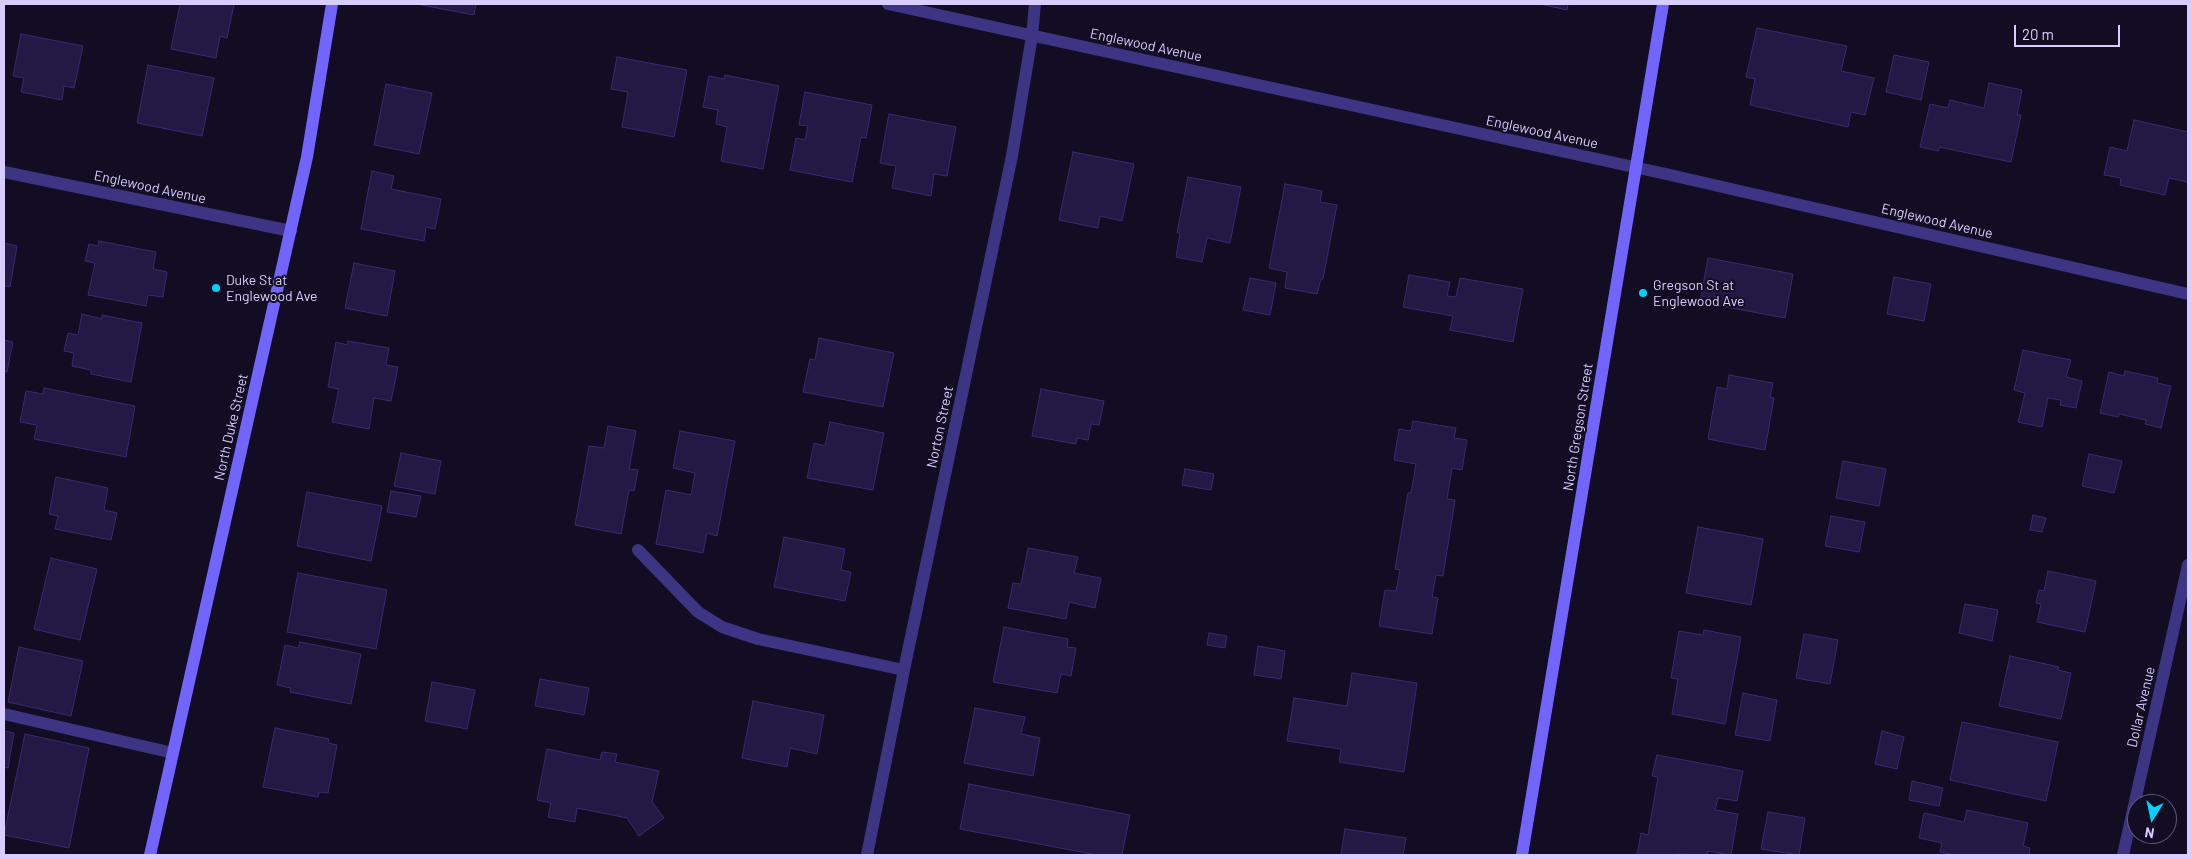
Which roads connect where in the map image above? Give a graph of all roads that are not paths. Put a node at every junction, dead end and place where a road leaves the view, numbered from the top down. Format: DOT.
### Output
graph roads {
  1 [pos="332,4"];
  2 [pos="888,4"];
  3 [pos="1035,4"];
  4 [pos="1662,4"];
  5 [pos="1032,36"];
  6 [pos="1635,167"];
  7 [pos="4,172"];
  8 [pos="291,232"];
  9 [pos="2188,294"];
  10 [pos="638,550"];
  11 [pos="2188,565"];
  12 [pos="904,670"];
  13 [pos="4,714"];
  14 [pos="173,753"];
  15 [pos="150,855"];
  16 [pos="868,855"];
  17 [pos="1522,855"];
  18 [pos="2123,855"];
  1 -- 8 [label="main road, North Duke Street"];
  2 -- 5 [label="street, Englewood Avenue"];
  3 -- 5 [label="street, Norton Street"];
  4 -- 6 [label="main road, North Gregson Street"];
  5 -- 6 [label="street, Englewood Avenue"];
  5 -- 12 [label="street, Norton Street"];
  6 -- 9 [label="street, Englewood Avenue"];
  6 -- 17 [label="main road, North Gregson Street"];
  7 -- 8 [label="street, Englewood Avenue"];
  8 -- 14 [label="main road, North Duke Street"];
  10 -- 12 [label="street"];
  11 -- 18 [label="street, Dollar Avenue"];
  12 -- 16 [label="street, Norton Street"];
  13 -- 14 [label="street"];
  14 -- 15 [label="main road, North Duke Street"];
}
